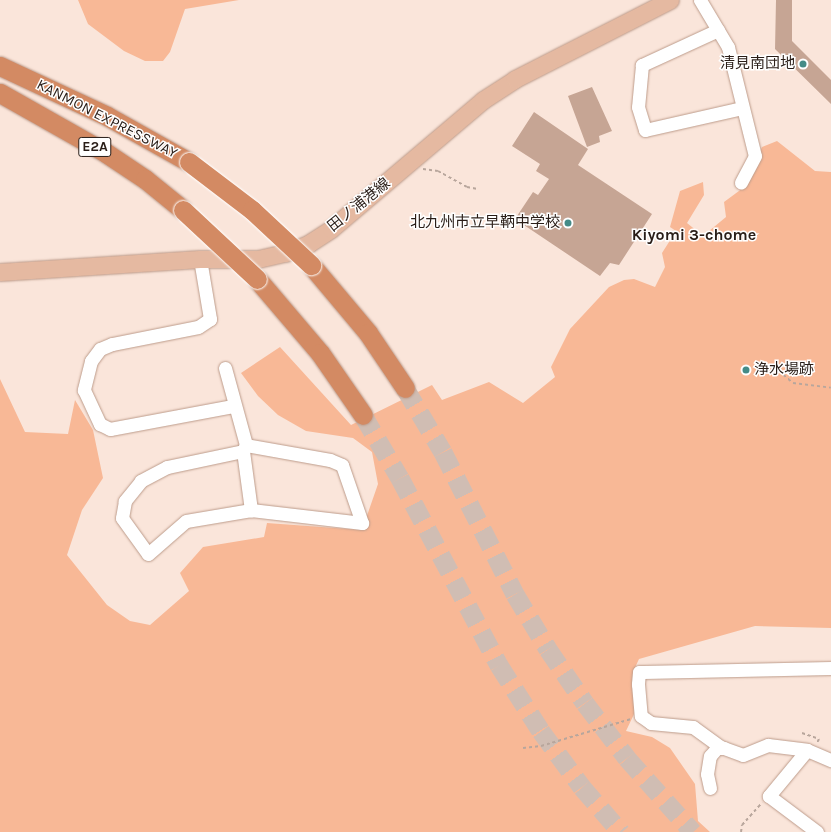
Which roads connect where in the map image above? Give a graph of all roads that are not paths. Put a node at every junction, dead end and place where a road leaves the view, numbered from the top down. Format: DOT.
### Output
graph roads {
  1 [pos="670,0"];
  2 [pos="700,0"];
  3 [pos="718,30"];
  4 [pos="0,66"];
  5 [pos="0,94"];
  6 [pos="742,108"];
  7 [pos="741,182"];
  8 [pos="200,259"];
  9 [pos="0,272"];
  10 [pos="224,368"];
  11 [pos="405,388"];
  12 [pos="233,406"];
  13 [pos="363,415"];
  14 [pos="244,448"];
  15 [pos="251,510"];
  16 [pos="831,668"];
  17 [pos="724,748"];
  18 [pos="807,750"];
  19 [pos="831,760"];
  20 [pos="710,788"];
  21 [pos="818,832"];
  1 -- 8 [label="main road, 田ノ浦港線"];
  2 -- 3 [label="street"];
  3 -- 6 [label="street"];
  3 -- 6 [label="street"];
  4 -- 11 [label="highway, KANMON EXPRESSWAY / E2A, bridge"];
  5 -- 13 [label="highway, KANMON EXPRESSWAY / E2A, bridge"];
  6 -- 7 [label="street"];
  8 -- 9 [label="main road, 田ノ浦港線"];
  8 -- 12 [label="street"];
  10 -- 12 [label="street"];
  12 -- 14 [label="street"];
  14 -- 15 [label="street"];
  14 -- 15 [label="street"];
  14 -- 15 [label="street"];
  16 -- 17 [label="street"];
  17 -- 18 [label="street"];
  17 -- 20 [label="street"];
  18 -- 19 [label="street"];
  18 -- 21 [label="street"];
}
